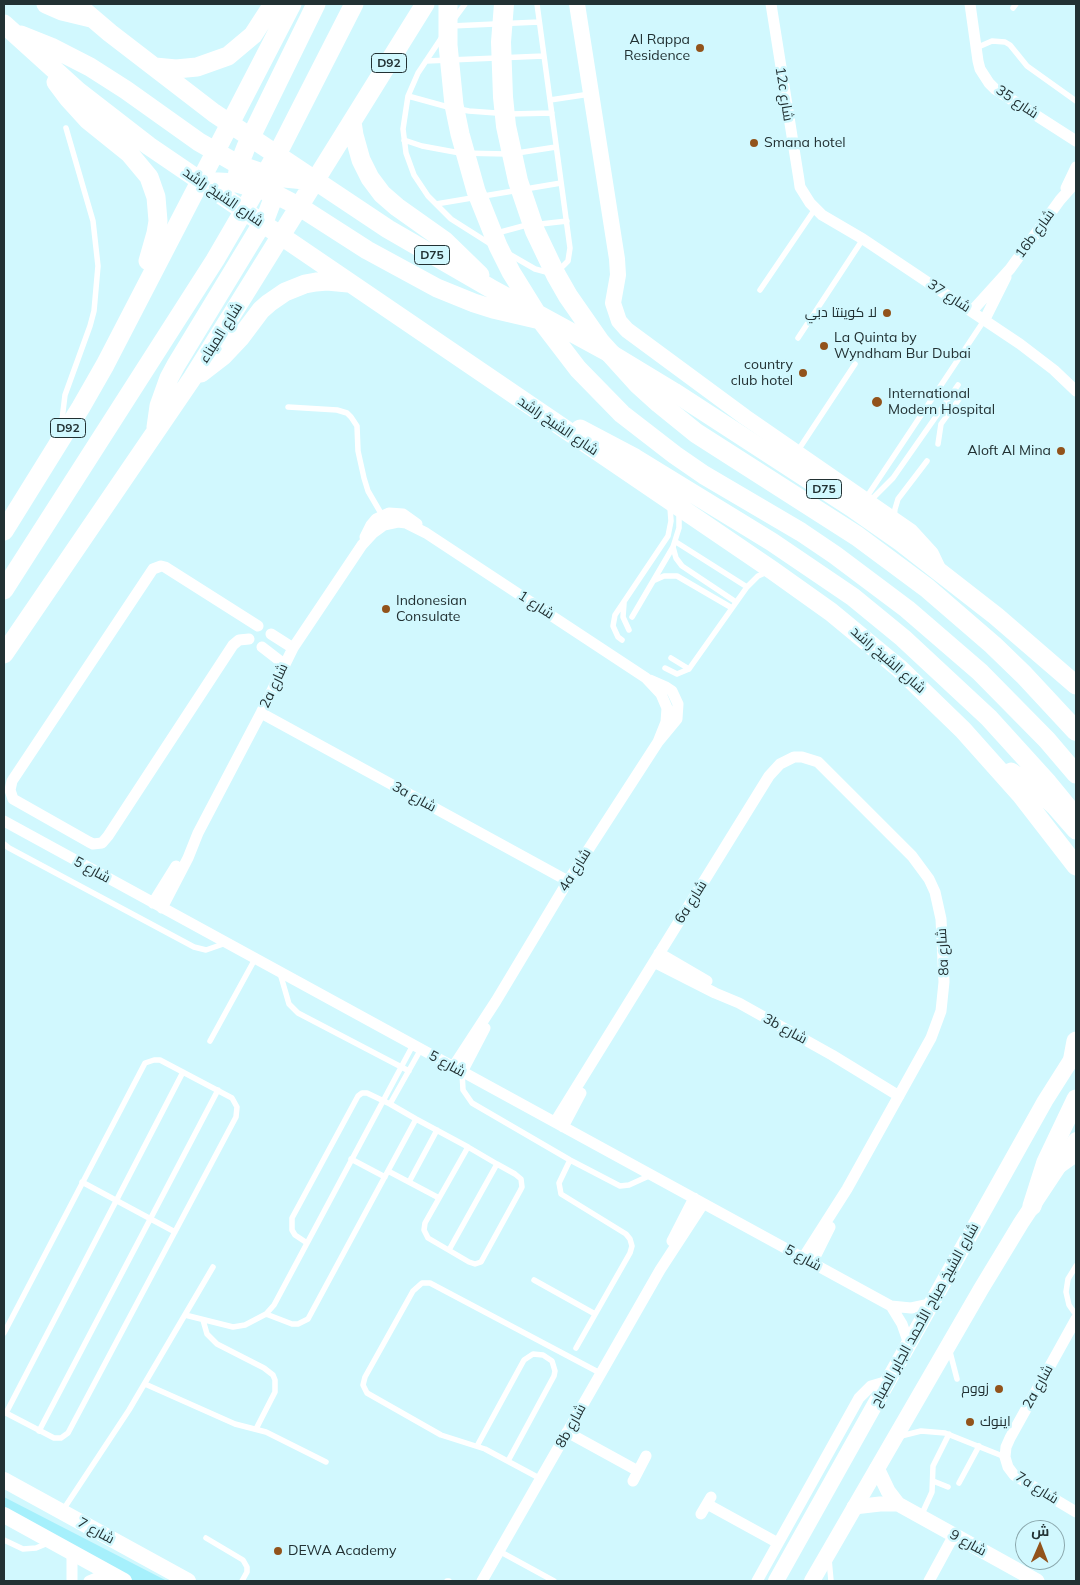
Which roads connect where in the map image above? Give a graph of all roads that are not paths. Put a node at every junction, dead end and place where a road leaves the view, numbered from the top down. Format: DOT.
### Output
graph roads {
  1 [pos="46,4"];
  2 [pos="76,4"];
  3 [pos="273,4"];
  4 [pos="292,4"];
  5 [pos="316,4"];
  6 [pos="354,4"];
  7 [pos="425,4"];
  8 [pos="448,4"];
  9 [pos="465,4"];
  10 [pos="504,4"];
  11 [pos="537,4"];
  12 [pos="578,4"];
  13 [pos="771,4"];
  14 [pos="970,4"];
  15 [pos="92,19"];
  16 [pos="539,22"];
  17 [pos="449,26"];
  18 [pos="7,28"];
  19 [pos="976,48"];
  20 [pos="544,56"];
  21 [pos="426,60"];
  22 [pos="44,62"];
  23 [pos="155,67"];
  24 [pos="592,94"];
  25 [pos="408,96"];
  26 [pos="550,100"];
  27 [pos="1076,101"];
  28 [pos="552,113"];
  29 [pos="352,122"];
  30 [pos="231,124"];
  31 [pos="66,128"];
  32 [pos="404,140"];
  33 [pos="1076,141"];
  34 [pos="258,143"];
  35 [pos="556,147"];
  36 [pos="215,152"];
  37 [pos="1076,167"];
  38 [pos="238,174"];
  39 [pos="200,181"];
  40 [pos="316,181"];
  41 [pos="1076,182"];
  42 [pos="561,183"];
  43 [pos="273,185"];
  44 [pos="1060,200"];
  45 [pos="436,204"];
  46 [pos="300,207"];
  47 [pos="239,208"];
  48 [pos="815,209"];
  49 [pos="567,221"];
  50 [pos="262,224"];
  51 [pos="282,237"];
  52 [pos="481,238"];
  53 [pos="863,240"];
  54 [pos="1010,269"];
  55 [pos="349,283"];
  56 [pos="490,288"];
  57 [pos="760,290"];
  58 [pos="972,311"];
  59 [pos="985,319"];
  60 [pos="127,321"];
  61 [pos="552,321"];
  62 [pos="798,338"];
  63 [pos="855,364"];
  64 [pos="193,377"];
  65 [pos="958,385"];
  66 [pos="965,391"];
  67 [pos="1076,391"];
  68 [pos="288,407"];
  69 [pos="533,408"];
  70 [pos="928,428"];
  71 [pos="155,436"];
  72 [pos="939,437"];
  73 [pos="62,438"];
  74 [pos="938,444"];
  75 [pos="797,452"];
  76 [pos="927,461"];
  77 [pos="867,501"];
  78 [pos="673,504"];
  79 [pos="387,517"];
  80 [pos="894,520"];
  81 [pos="4,531"];
  82 [pos="675,544"];
  83 [pos="772,570"];
  84 [pos="940,572"];
  85 [pos="652,584"];
  86 [pos="747,587"];
  87 [pos="4,590"];
  88 [pos="626,599"];
  89 [pos="736,602"];
  90 [pos="732,608"];
  91 [pos="632,617"];
  92 [pos="258,626"];
  93 [pos="629,630"];
  94 [pos="271,634"];
  95 [pos="249,639"];
  96 [pos="622,640"];
  97 [pos="262,647"];
  98 [pos="293,648"];
  99 [pos="4,654"];
  100 [pos="671,658"];
  101 [pos="284,664"];
  102 [pos="665,668"];
  103 [pos="689,669"];
  104 [pos="646,678"];
  105 [pos="1076,685"];
  106 [pos="678,704"];
  107 [pos="667,708"];
  108 [pos="261,713"];
  109 [pos="1076,731"];
  110 [pos="658,742"];
  111 [pos="794,758"];
  112 [pos="993,762"];
  113 [pos="1076,774"];
  114 [pos="1076,817"];
  115 [pos="4,822"];
  116 [pos="1076,830"];
  117 [pos="4,844"];
  118 [pos="1076,869"];
  119 [pos="568,881"];
  120 [pos="158,906"];
  121 [pos="226,943"];
  122 [pos="656,957"];
  123 [pos="255,959"];
  124 [pos="280,972"];
  125 [pos="210,1041"];
  126 [pos="417,1047"];
  127 [pos="1075,1050"];
  128 [pos="401,1066"];
  129 [pos="458,1070"];
  130 [pos="409,1071"];
  131 [pos="183,1072"];
  132 [pos="218,1090"];
  133 [pos="901,1092"];
  134 [pos="1076,1099"];
  135 [pos="383,1100"];
  136 [pos="390,1104"];
  137 [pos="416,1119"];
  138 [pos="559,1125"];
  139 [pos="437,1130"];
  140 [pos="1076,1140"];
  141 [pos="468,1147"];
  142 [pos="1076,1152"];
  143 [pos="351,1159"];
  144 [pos="570,1160"];
  145 [pos="497,1164"];
  146 [pos="1059,1164"];
  147 [pos="387,1174"];
  148 [pos="651,1175"];
  149 [pos="82,1182"];
  150 [pos="409,1182"];
  151 [pos="439,1198"];
  152 [pos="116,1201"];
  153 [pos="699,1201"];
  154 [pos="1032,1206"];
  155 [pos="150,1218"];
  156 [pos="175,1232"];
  157 [pos="307,1243"];
  158 [pos="449,1250"];
  159 [pos="808,1260"];
  160 [pos="1076,1266"];
  161 [pos="213,1267"];
  162 [pos="534,1280"];
  163 [pos="930,1304"];
  164 [pos="891,1306"];
  165 [pos="266,1314"];
  166 [pos="595,1314"];
  167 [pos="185,1315"];
  168 [pos="1076,1315"];
  169 [pos="1076,1319"];
  170 [pos="203,1320"];
  171 [pos="4,1333"];
  172 [pos="909,1344"];
  173 [pos="949,1346"];
  174 [pos="576,1348"];
  175 [pos="600,1374"];
  176 [pos="957,1379"];
  177 [pos="888,1381"];
  178 [pos="145,1384"];
  179 [pos="5,1412"];
  180 [pos="256,1429"];
  181 [pos="39,1431"];
  182 [pos="567,1432"];
  183 [pos="949,1434"];
  184 [pos="894,1439"];
  185 [pos="477,1446"];
  186 [pos="979,1446"];
  187 [pos="646,1456"];
  188 [pos="1005,1457"];
  189 [pos="508,1461"];
  190 [pos="326,1462"];
  191 [pos="877,1468"];
  192 [pos="541,1479"];
  193 [pos="4,1480"];
  194 [pos="933,1481"];
  195 [pos="959,1483"];
  196 [pos="948,1487"];
  197 [pos="898,1504"];
  198 [pos="706,1505"];
  199 [pos="854,1508"];
  200 [pos="62,1512"];
  201 [pos="1076,1512"];
  202 [pos="4,1514"];
  203 [pos="921,1516"];
  204 [pos="954,1535"];
  205 [pos="206,1538"];
  206 [pos="4,1540"];
  207 [pos="52,1541"];
  208 [pos="778,1543"];
  209 [pos="499,1551"];
  210 [pos="72,1552"];
  211 [pos="828,1552"];
  212 [pos="108,1572"];
  213 [pos="72,1581"];
  214 [pos="89,1581"];
  215 [pos="124,1581"];
  216 [pos="188,1581"];
  217 [pos="242,1581"];
  218 [pos="482,1581"];
  219 [pos="554,1581"];
  220 [pos="757,1581"];
  221 [pos="776,1581"];
  222 [pos="812,1581"];
  223 [pos="831,1581"];
  224 [pos="929,1581"];
  225 [pos="1037,1581"];
  1 -- 15 [label="main road"];
  2 -- 15 [label="main road, D75"];
  3 -- 23 [label="main road"];
  4 -- 30 [label="main road, D92"];
  5 -- 34 [label="main road"];
  6 -- 87 [label="main road"];
  7 -- 29 [label="main road, شارع الميناء / D92"];
  8 -- 113 [label="main road"];
  9 -- 17 [label="lane"];
  10 -- 109 [label="highway"];
  11 -- 16 [label="lane"];
  12 -- 24 [label="main road"];
  13 -- 48 [label="street, 12c شارع"];
  14 -- 19 [label="street, شارع 35"];
  15 -- 23 [label="main road, D75"];
  16 -- 17 [label="lane"];
  16 -- 20 [label="lane"];
  17 -- 21 [label="lane"];
  18 -- 22 [label="main road, شارع الشيخ راشد"];
  18 -- 36 [label="main road"];
  19 -- 27 [label="lane"];
  19 -- 33 [label="street, شارع 35"];
  20 -- 21 [label="lane"];
  20 -- 26 [label="lane"];
  21 -- 25 [label="lane"];
  22 -- 39 [label="main road, شارع الشيخ راشد"];
  22 -- 60 [label="main road"];
  23 -- 30 [label="main road, D75"];
  24 -- 26 [label="lane"];
  24 -- 75 [label="main road"];
  25 -- 28 [label="lane"];
  25 -- 32 [label="lane"];
  26 -- 28 [label="lane"];
  28 -- 35 [label="lane"];
  29 -- 40 [label="main road, شارع الميناء / D92"];
  29 -- 56 [label="main road"];
  30 -- 34 [label="main road, D75"];
  30 -- 36 [label="main road, D92"];
  31 -- 73 [label="lane"];
  32 -- 35 [label="lane"];
  32 -- 45 [label="lane"];
  34 -- 38 [label="main road"];
  34 -- 40 [label="main road, D75"];
  34 -- 43 [label="main road"];
  35 -- 42 [label="lane"];
  36 -- 38 [label="main road"];
  36 -- 39 [label="main road, D92"];
  37 -- 44 [label="street, 16b شارع"];
  38 -- 39 [label="main road"];
  38 -- 43 [label="main road"];
  38 -- 47 [label="main road"];
  39 -- 47 [label="main road, شارع الشيخ راشد"];
  39 -- 60 [label="main road, D92"];
  40 -- 43 [label="main road"];
  40 -- 46 [label="main road, شارع الميناء / D92"];
  40 -- 56 [label="main road, D75"];
  41 -- 44 [label="street, 16b شارع"];
  42 -- 45 [label="lane"];
  42 -- 49 [label="lane"];
  43 -- 46 [label="main road"];
  43 -- 50 [label="main road"];
  44 -- 54 [label="street, 16b شارع"];
  45 -- 52 [label="lane"];
  46 -- 51 [label="main road, شارع الميناء / D92"];
  46 -- 61 [label="main road"];
  47 -- 50 [label="main road, شارع الشيخ راشد"];
  48 -- 53 [label="street, شارع 37"];
  48 -- 57 [label="lane"];
  49 -- 52 [label="lane"];
  49 -- 52 [label="lane"];
  50 -- 51 [label="main road, شارع الشيخ راشد"];
  50 -- 71 [label="main road"];
  51 -- 55 [label="main road, شارع الشيخ راشد"];
  51 -- 64 [label="main road, شارع الميناء / D92"];
  53 -- 58 [label="street, شارع 37"];
  53 -- 62 [label="lane"];
  54 -- 58 [label="street, 16b شارع"];
  54 -- 59 [label="street, 16b شارع"];
  55 -- 64 [label="main road"];
  55 -- 69 [label="main road, شارع الشيخ راشد"];
  56 -- 61 [label="main road, D75"];
  58 -- 59 [label="street, شارع 37"];
  59 -- 67 [label="street, شارع 37"];
  59 -- 77 [label="lane"];
  60 -- 73 [label="main road, D92"];
  61 -- 84 [label="main road, D75"];
  63 -- 75 [label="lane"];
  64 -- 71 [label="main road, شارع الميناء / D92"];
  65 -- 70 [label="lane"];
  66 -- 72 [label="lane"];
  68 -- 79 [label="lane"];
  69 -- 78 [label="main road, شارع الشيخ راشد"];
  69 -- 114 [label="main road"];
  70 -- 72 [label="lane"];
  70 -- 77 [label="lane"];
  71 -- 99 [label="main road, شارع الميناء / D92"];
  72 -- 74 [label="lane"];
  73 -- 81 [label="main road, D92"];
  75 -- 77 [label="main road"];
  76 -- 80 [label="lane"];
  77 -- 80 [label="main road"];
  78 -- 82 [label="lane"];
  78 -- 83 [label="main road, شارع الشيخ راشد"];
  78 -- 88 [label="lane"];
  79 -- 98 [label="street, 2a شارع"];
  79 -- 104 [label="street, شارع 1"];
  80 -- 84 [label="main road"];
  82 -- 85 [label="lane"];
  82 -- 86 [label="lane"];
  82 -- 89 [label="lane"];
  83 -- 86 [label="lane"];
  83 -- 112 [label="main road, شارع الشيخ راشد"];
  84 -- 105 [label="main road, D75"];
  85 -- 90 [label="lane"];
  85 -- 91 [label="lane"];
  86 -- 89 [label="lane"];
  88 -- 93 [label="lane"];
  88 -- 96 [label="lane"];
  89 -- 90 [label="lane"];
  90 -- 103 [label="lane"];
  92 -- 95 [label="street"];
  94 -- 98 [label="street"];
  97 -- 101 [label="street"];
  98 -- 101 [label="street, 2a شارع"];
  100 -- 103 [label="lane"];
  101 -- 108 [label="street, 2a شارع"];
  102 -- 103 [label="lane"];
  104 -- 106 [label="street, شارع 1"];
  104 -- 107 [label="street, شارع 1"];
  106 -- 110 [label="street, 4a شارع"];
  107 -- 110 [label="street, 4a شارع"];
  108 -- 119 [label="street, 3a شارع"];
  108 -- 120 [label="street, 2a شارع"];
  110 -- 119 [label="street, 4a شارع"];
  111 -- 122 [label="street, 6a شارع"];
  111 -- 133 [label="street, 8a شارع"];
  112 -- 116 [label="main road"];
  112 -- 118 [label="main road, شارع الشيخ راشد"];
  115 -- 120 [label="street, شارع 5"];
  117 -- 121 [label="lane"];
  119 -- 129 [label="street, 4a شارع"];
  120 -- 121 [label="street, شارع 5"];
  121 -- 123 [label="street, شارع 5"];
  122 -- 133 [label="street, 3b شارع"];
  122 -- 138 [label="street, 6a شارع"];
  123 -- 124 [label="street, شارع 5"];
  123 -- 125 [label="lane"];
  124 -- 126 [label="street, شارع 5"];
  124 -- 128 [label="lane"];
  126 -- 128 [label="lane"];
  126 -- 129 [label="street, شارع 5"];
  126 -- 130 [label="lane"];
  127 -- 163 [label="main road, شارع الشيخ صباح الأحمد الجابر الصباح"];
  128 -- 130 [label="lane"];
  128 -- 135 [label="lane"];
  129 -- 138 [label="street, شارع 5"];
  129 -- 144 [label="lane"];
  130 -- 136 [label="lane"];
  131 -- 132 [label="lane"];
  131 -- 149 [label="lane"];
  131 -- 152 [label="lane"];
  132 -- 155 [label="lane"];
  132 -- 156 [label="lane"];
  133 -- 159 [label="street, 8a شارع"];
  134 -- 154 [label="main road"];
  135 -- 136 [label="lane"];
  135 -- 143 [label="lane"];
  135 -- 157 [label="lane"];
  136 -- 137 [label="lane"];
  137 -- 139 [label="lane"];
  137 -- 147 [label="lane"];
  138 -- 148 [label="street, شارع 5"];
  139 -- 141 [label="lane"];
  139 -- 150 [label="lane"];
  140 -- 146 [label="main road"];
  141 -- 145 [label="lane"];
  141 -- 151 [label="lane"];
  142 -- 146 [label="main road"];
  143 -- 147 [label="lane"];
  143 -- 157 [label="lane"];
  144 -- 148 [label="lane"];
  144 -- 166 [label="lane"];
  145 -- 158 [label="lane"];
  145 -- 158 [label="lane"];
  146 -- 154 [label="main road"];
  147 -- 150 [label="lane"];
  147 -- 165 [label="lane"];
  148 -- 153 [label="street, شارع 5"];
  149 -- 152 [label="lane"];
  149 -- 171 [label="lane"];
  150 -- 151 [label="lane"];
  151 -- 158 [label="lane"];
  152 -- 155 [label="lane"];
  152 -- 179 [label="lane"];
  153 -- 159 [label="street, شارع 5"];
  153 -- 175 [label="street, 8b شارع"];
  154 -- 173 [label="main road"];
  155 -- 156 [label="lane"];
  155 -- 181 [label="lane"];
  156 -- 181 [label="lane"];
  157 -- 165 [label="lane"];
  159 -- 164 [label="street, شارع 5"];
  160 -- 168 [label="lane"];
  161 -- 167 [label="lane"];
  162 -- 166 [label="lane"];
  163 -- 164 [label="street, شارع 5"];
  163 -- 172 [label="main road, شارع الشيخ صباح الأحمد الجابر الصباح"];
  164 -- 172 [label="street"];
  165 -- 170 [label="lane"];
  166 -- 174 [label="lane"];
  167 -- 170 [label="lane"];
  167 -- 178 [label="lane"];
  169 -- 188 [label="street, 2a شارع"];
  170 -- 180 [label="lane"];
  172 -- 177 [label="main road, شارع الشيخ صباح الأحمد الجابر الصباح"];
  173 -- 176 [label="lane"];
  173 -- 184 [label="main road"];
  175 -- 182 [label="street, 8b شارع"];
  175 -- 185 [label="lane"];
  177 -- 208 [label="street"];
  177 -- 221 [label="main road, شارع الشيخ صباح الأحمد الجابر الصباح"];
  178 -- 180 [label="lane"];
  178 -- 200 [label="lane"];
  179 -- 181 [label="lane"];
  180 -- 190 [label="lane"];
  182 -- 187 [label="street"];
  182 -- 192 [label="street, 8b شارع"];
  183 -- 184 [label="lane"];
  183 -- 186 [label="lane"];
  183 -- 194 [label="lane"];
  184 -- 191 [label="main road"];
  185 -- 189 [label="lane"];
  185 -- 189 [label="lane"];
  186 -- 188 [label="lane"];
  186 -- 195 [label="lane"];
  188 -- 201 [label="street, 7a شارع"];
  189 -- 192 [label="lane"];
  191 -- 197 [label="street, شارع 9"];
  191 -- 199 [label="main road"];
  192 -- 209 [label="street, 8b شارع"];
  193 -- 200 [label="main road, شارع 7"];
  194 -- 196 [label="lane"];
  194 -- 203 [label="lane"];
  197 -- 199 [label="street, شارع 9"];
  197 -- 203 [label="street, شارع 9"];
  198 -- 208 [label="street"];
  199 -- 211 [label="main road"];
  200 -- 216 [label="main road, شارع 7"];
  202 -- 207 [label="main road"];
  203 -- 204 [label="street, شارع 9"];
  204 -- 224 [label="street"];
  204 -- 225 [label="street, شارع 9"];
  205 -- 217 [label="lane"];
  206 -- 207 [label="lane"];
  207 -- 210 [label="main road"];
  208 -- 220 [label="street"];
  209 -- 218 [label="street, 8b شارع"];
  209 -- 219 [label="lane"];
  210 -- 212 [label="main road"];
  210 -- 213 [label="street"];
  211 -- 222 [label="main road"];
  211 -- 223 [label="lane"];
  212 -- 214 [label="street"];
  212 -- 215 [label="main road"];
}
